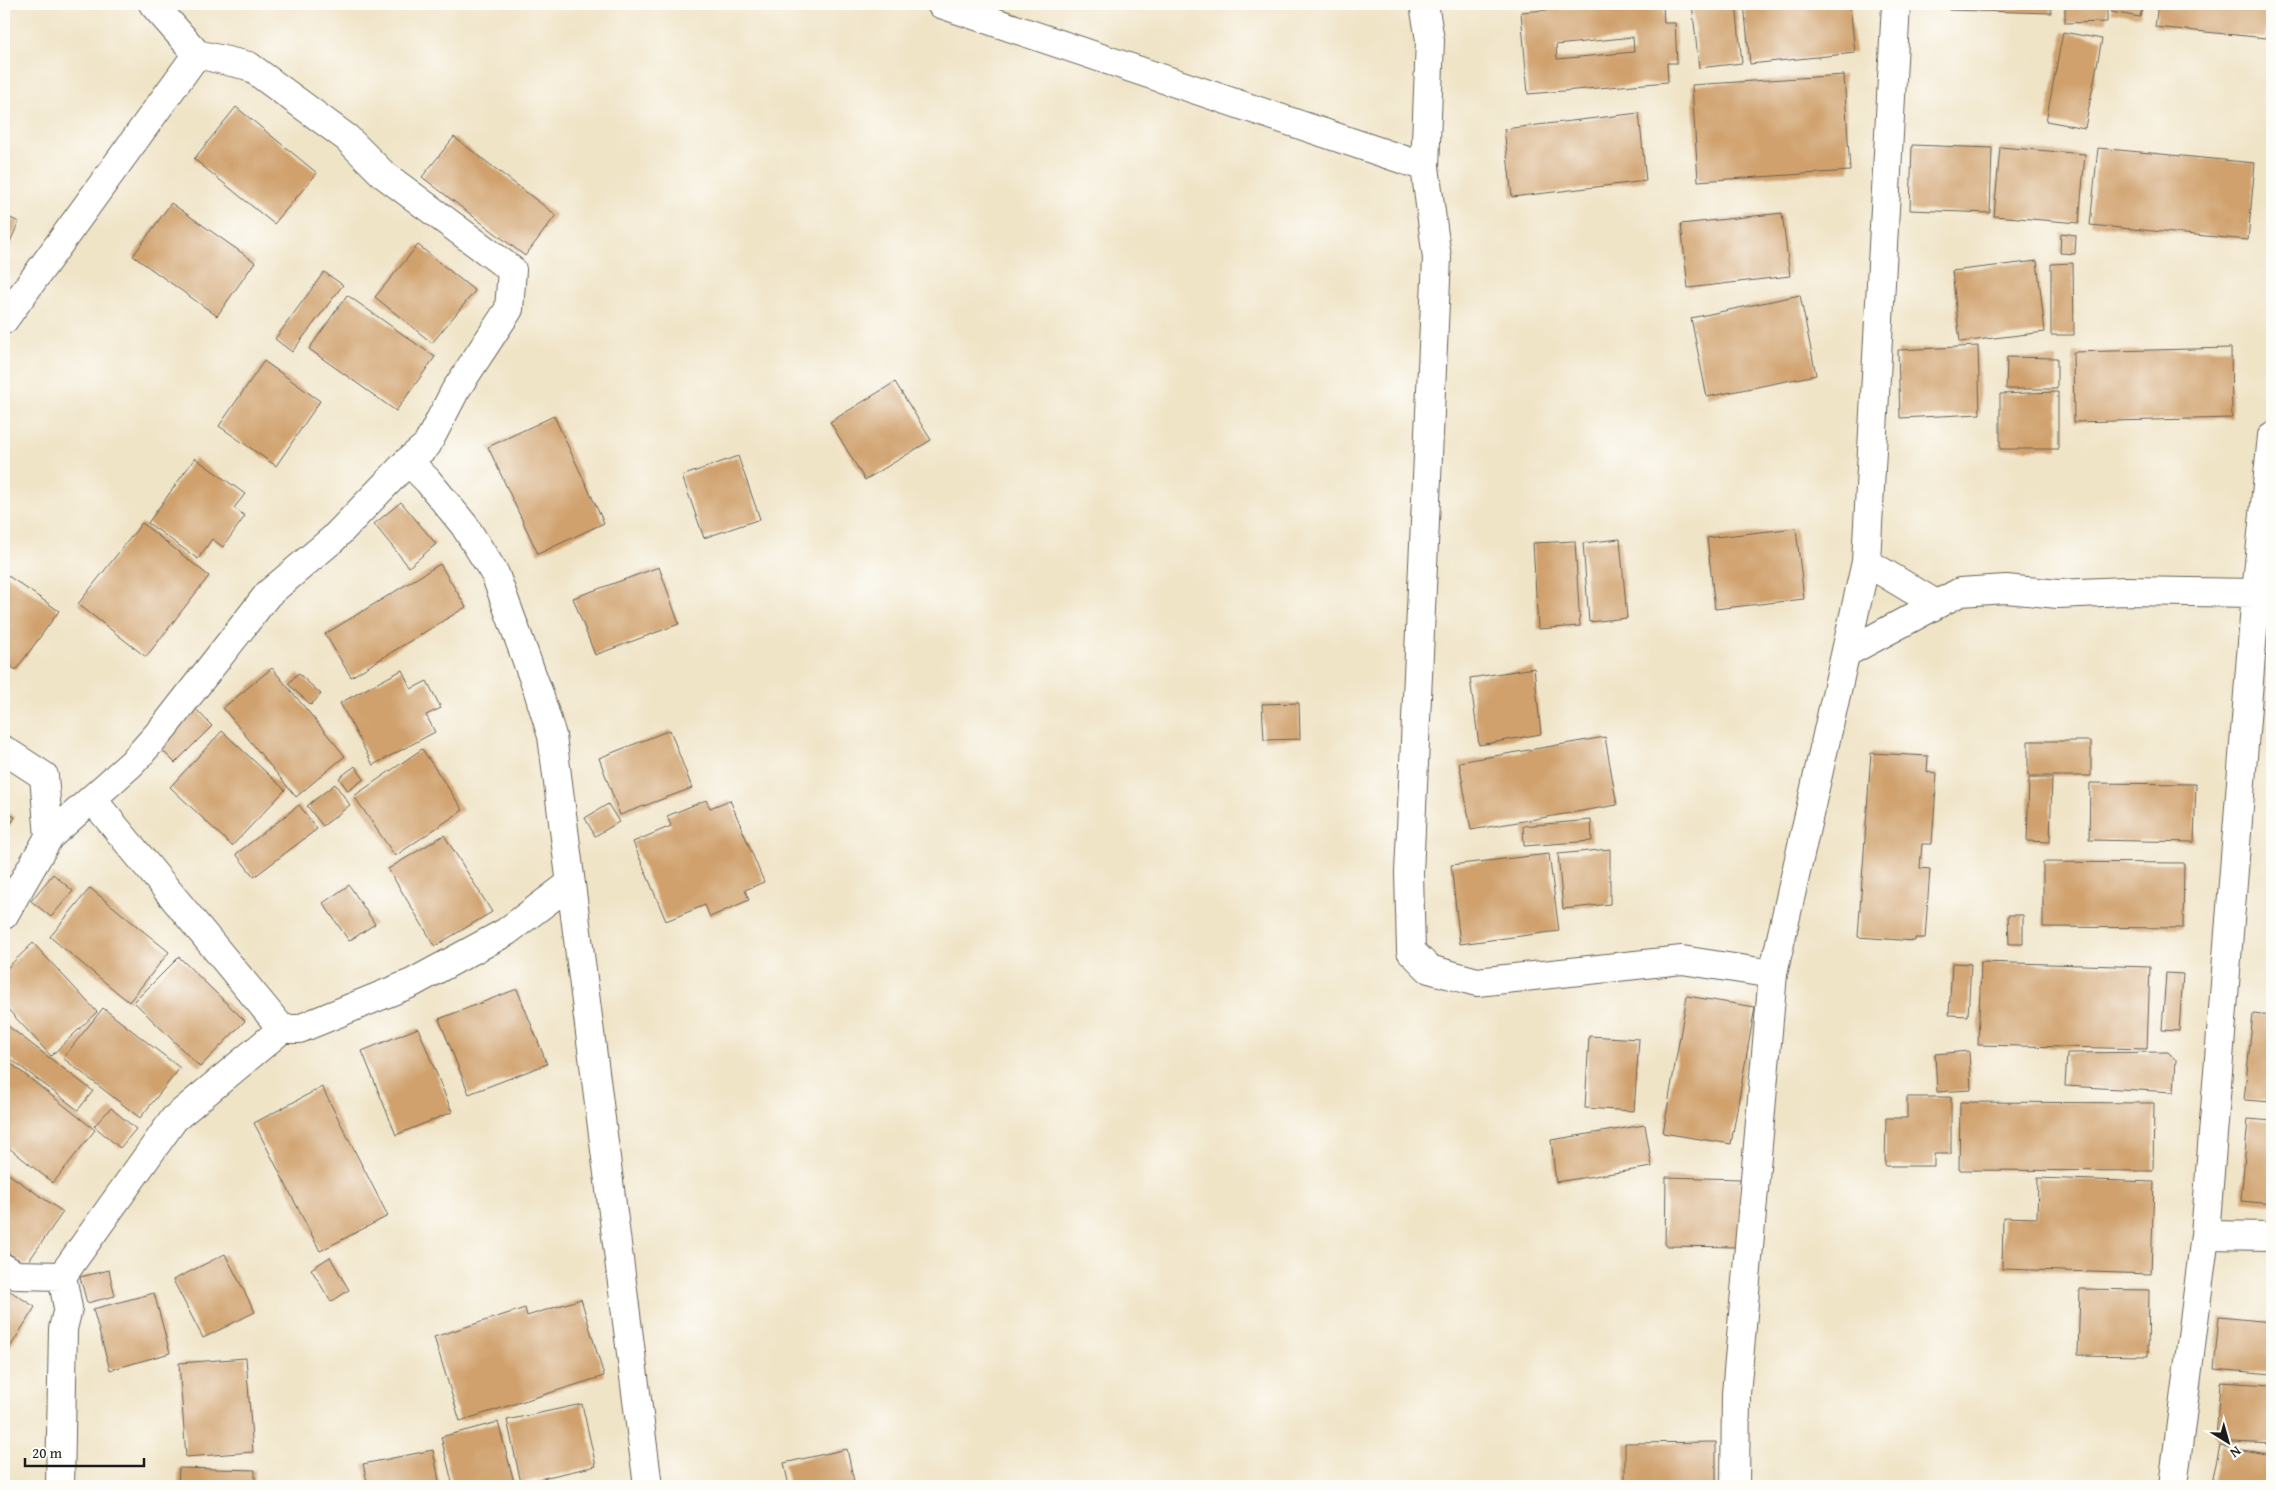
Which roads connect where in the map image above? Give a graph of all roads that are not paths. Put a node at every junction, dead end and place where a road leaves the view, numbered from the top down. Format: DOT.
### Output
graph roads {
  1 [pos="153,4"];
  2 [pos="941,4"];
  3 [pos="1424,4"];
  4 [pos="1896,4"];
  5 [pos="196,54"];
  6 [pos="1425,167"];
  7 [pos="4,320"];
  8 [pos="2272,436"];
  9 [pos="408,461"];
  10 [pos="1866,562"];
  11 [pos="2256,593"];
  12 [pos="1936,604"];
  13 [pos="1846,653"];
  14 [pos="4,750"];
  15 [pos="92,799"];
  16 [pos="49,837"];
  17 [pos="571,883"];
  18 [pos="4,915"];
  19 [pos="1773,974"];
  20 [pos="282,1029"];
  21 [pos="2205,1235"];
  22 [pos="2272,1236"];
  23 [pos="4,1268"];
  24 [pos="62,1276"];
  25 [pos="60,1486"];
  26 [pos="648,1486"];
  27 [pos="1735,1486"];
  28 [pos="2173,1486"];
  1 -- 5 [label="street"];
  2 -- 6 [label="street"];
  3 -- 6 [label="street"];
  4 -- 10 [label="street"];
  5 -- 7 [label="street"];
  5 -- 9 [label="street"];
  6 -- 19 [label="street"];
  8 -- 11 [label="street"];
  9 -- 15 [label="street"];
  9 -- 17 [label="street"];
  10 -- 12 [label="street"];
  10 -- 13 [label="street"];
  11 -- 12 [label="street"];
  11 -- 21 [label="street"];
  12 -- 13 [label="street"];
  13 -- 19 [label="street"];
  14 -- 16 [label="street"];
  15 -- 16 [label="street"];
  15 -- 20 [label="street"];
  16 -- 18 [label="street"];
  17 -- 20 [label="street"];
  17 -- 26 [label="street"];
  19 -- 27 [label="street"];
  20 -- 24 [label="street"];
  21 -- 22 [label="street"];
  21 -- 28 [label="street"];
  23 -- 24 [label="street"];
  24 -- 25 [label="street"];
}
